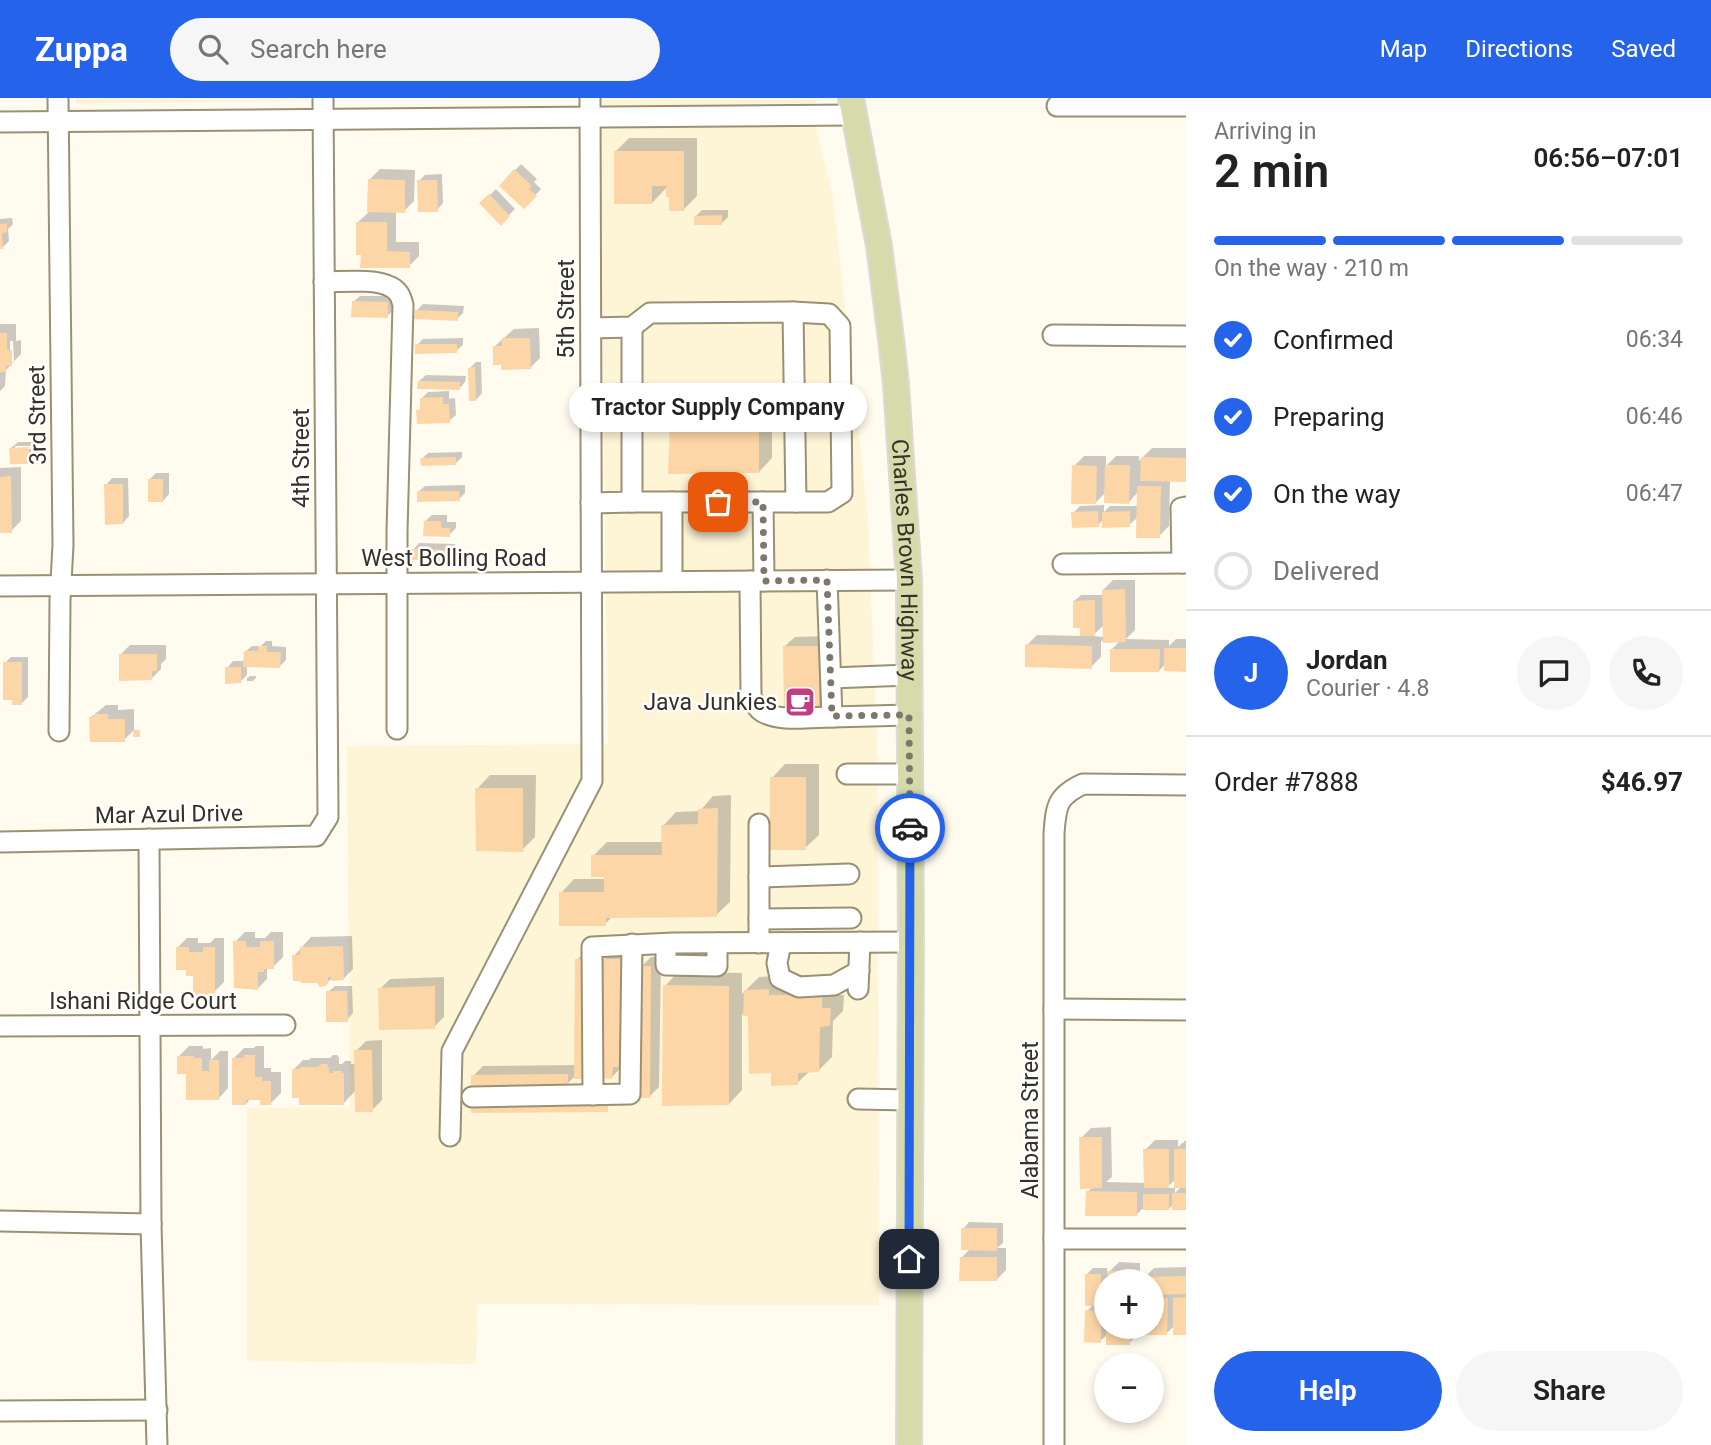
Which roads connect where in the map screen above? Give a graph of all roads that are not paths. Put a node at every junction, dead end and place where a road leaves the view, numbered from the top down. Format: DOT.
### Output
graph roads {
  1 [pos="58,98"];
  2 [pos="323,98"];
  3 [pos="853,106"];
  4 [pos="1057,106"];
  5 [pos="1186,106"];
  6 [pos="590,108"];
  7 [pos="323,119"];
  8 [pos="0,122"];
  9 [pos="58,122"];
  10 [pos="324,282"];
  11 [pos="793,312"];
  12 [pos="632,327"];
  13 [pos="591,328"];
  14 [pos="1053,335"];
  15 [pos="1186,335"];
  16 [pos="632,502"];
  17 [pos="672,502"];
  18 [pos="763,502"];
  19 [pos="796,502"];
  20 [pos="591,503"];
  21 [pos="1186,508"];
  22 [pos="1184,563"];
  23 [pos="1063,564"];
  24 [pos="827,580"];
  25 [pos="909,580"];
  26 [pos="672,581"];
  27 [pos="757,581"];
  28 [pos="592,582"];
  29 [pos="398,583"];
  30 [pos="326,584"];
  31 [pos="61,585"];
  32 [pos="0,586"];
  33 [pos="909,675"];
  34 [pos="831,678"];
  35 [pos="909,715"];
  36 [pos="832,716"];
  37 [pos="397,729"];
  38 [pos="59,731"];
  39 [pos="847,774"];
  40 [pos="910,774"];
  41 [pos="1186,785"];
  42 [pos="328,817"];
  43 [pos="759,824"];
  44 [pos="149,839"];
  45 [pos="0,842"];
  46 [pos="849,874"];
  47 [pos="759,877"];
  48 [pos="850,918"];
  49 [pos="759,919"];
  50 [pos="860,942"];
  51 [pos="911,942"];
  52 [pos="759,943"];
  53 [pos="781,943"];
  54 [pos="632,944"];
  55 [pos="1054,1009"];
  56 [pos="1186,1010"];
  57 [pos="285,1025"];
  58 [pos="0,1026"];
  59 [pos="149,1026"];
  60 [pos="593,1095"];
  61 [pos="472,1097"];
  62 [pos="858,1099"];
  63 [pos="910,1100"];
  64 [pos="450,1136"];
  65 [pos="0,1221"];
  66 [pos="151,1224"];
  67 [pos="1054,1239"];
  68 [pos="1186,1239"];
  69 [pos="157,1410"];
  70 [pos="0,1411"];
  71 [pos="157,1445"];
  72 [pos="909,1445"];
  73 [pos="1054,1445"];
  1 -- 9 [label="street, 3rd Street"];
  2 -- 7 [label="street, 4th Street"];
  3 -- 6 [label="street"];
  3 -- 25 [label="main road, Charles Brown Highway"];
  4 -- 5 [label="street"];
  6 -- 7 [label="street"];
  6 -- 13 [label="street, 5th Street"];
  7 -- 9 [label="street"];
  7 -- 10 [label="street, 4th Street"];
  8 -- 9 [label="street"];
  9 -- 31 [label="street, 3rd Street"];
  10 -- 29 [label="street"];
  10 -- 30 [label="street, 4th Street"];
  11 -- 12 [label="street"];
  11 -- 19 [label="street"];
  11 -- 19 [label="street"];
  12 -- 13 [label="street"];
  12 -- 16 [label="street"];
  13 -- 20 [label="street, 5th Street"];
  14 -- 15 [label="street"];
  16 -- 17 [label="street"];
  16 -- 20 [label="street"];
  17 -- 18 [label="street"];
  17 -- 26 [label="street"];
  18 -- 19 [label="street"];
  18 -- 27 [label="street"];
  20 -- 28 [label="street, 5th Street"];
  21 -- 22 [label="street"];
  22 -- 23 [label="street"];
  24 -- 25 [label="street, West Bolling Road"];
  24 -- 27 [label="street, West Bolling Road"];
  24 -- 34 [label="street"];
  25 -- 33 [label="main road, Charles Brown Highway"];
  26 -- 27 [label="street, West Bolling Road"];
  26 -- 28 [label="street, West Bolling Road"];
  27 -- 36 [label="street"];
  28 -- 29 [label="street, West Bolling Road"];
  28 -- 64 [label="street, 5th Street"];
  29 -- 30 [label="street, West Bolling Road"];
  29 -- 37 [label="street"];
  30 -- 31 [label="street, West Bolling Road"];
  30 -- 42 [label="street, 4th Street"];
  31 -- 32 [label="street, West Bolling Road"];
  31 -- 38 [label="street, 3rd Street"];
  33 -- 34 [label="street"];
  33 -- 35 [label="main road, Charles Brown Highway"];
  34 -- 36 [label="street"];
  35 -- 36 [label="street"];
  35 -- 40 [label="main road, Charles Brown Highway"];
  39 -- 40 [label="street"];
  40 -- 51 [label="main road, Charles Brown Highway"];
  41 -- 55 [label="street, Alabama Street"];
  42 -- 44 [label="street, Mar Azul Drive"];
  43 -- 47 [label="street"];
  44 -- 45 [label="street, Mar Azul Drive"];
  44 -- 59 [label="street"];
  46 -- 47 [label="street"];
  47 -- 49 [label="street"];
  48 -- 49 [label="street"];
  49 -- 52 [label="street"];
  50 -- 51 [label="street"];
  50 -- 53 [label="street"];
  50 -- 53 [label="street"];
  51 -- 63 [label="main road, Charles Brown Highway"];
  52 -- 53 [label="street"];
  52 -- 54 [label="street"];
  54 -- 60 [label="street"];
  54 -- 60 [label="street"];
  55 -- 56 [label="street"];
  55 -- 67 [label="street, Alabama Street"];
  57 -- 59 [label="street, Ishani Ridge Court"];
  58 -- 59 [label="street, Ishani Ridge Court"];
  59 -- 66 [label="street"];
  60 -- 61 [label="street"];
  62 -- 63 [label="street"];
  63 -- 72 [label="main road, Charles Brown Highway"];
  65 -- 66 [label="street"];
  66 -- 69 [label="street"];
  67 -- 68 [label="street"];
  67 -- 73 [label="street, Alabama Street"];
  69 -- 70 [label="street"];
  69 -- 71 [label="street"];
}
